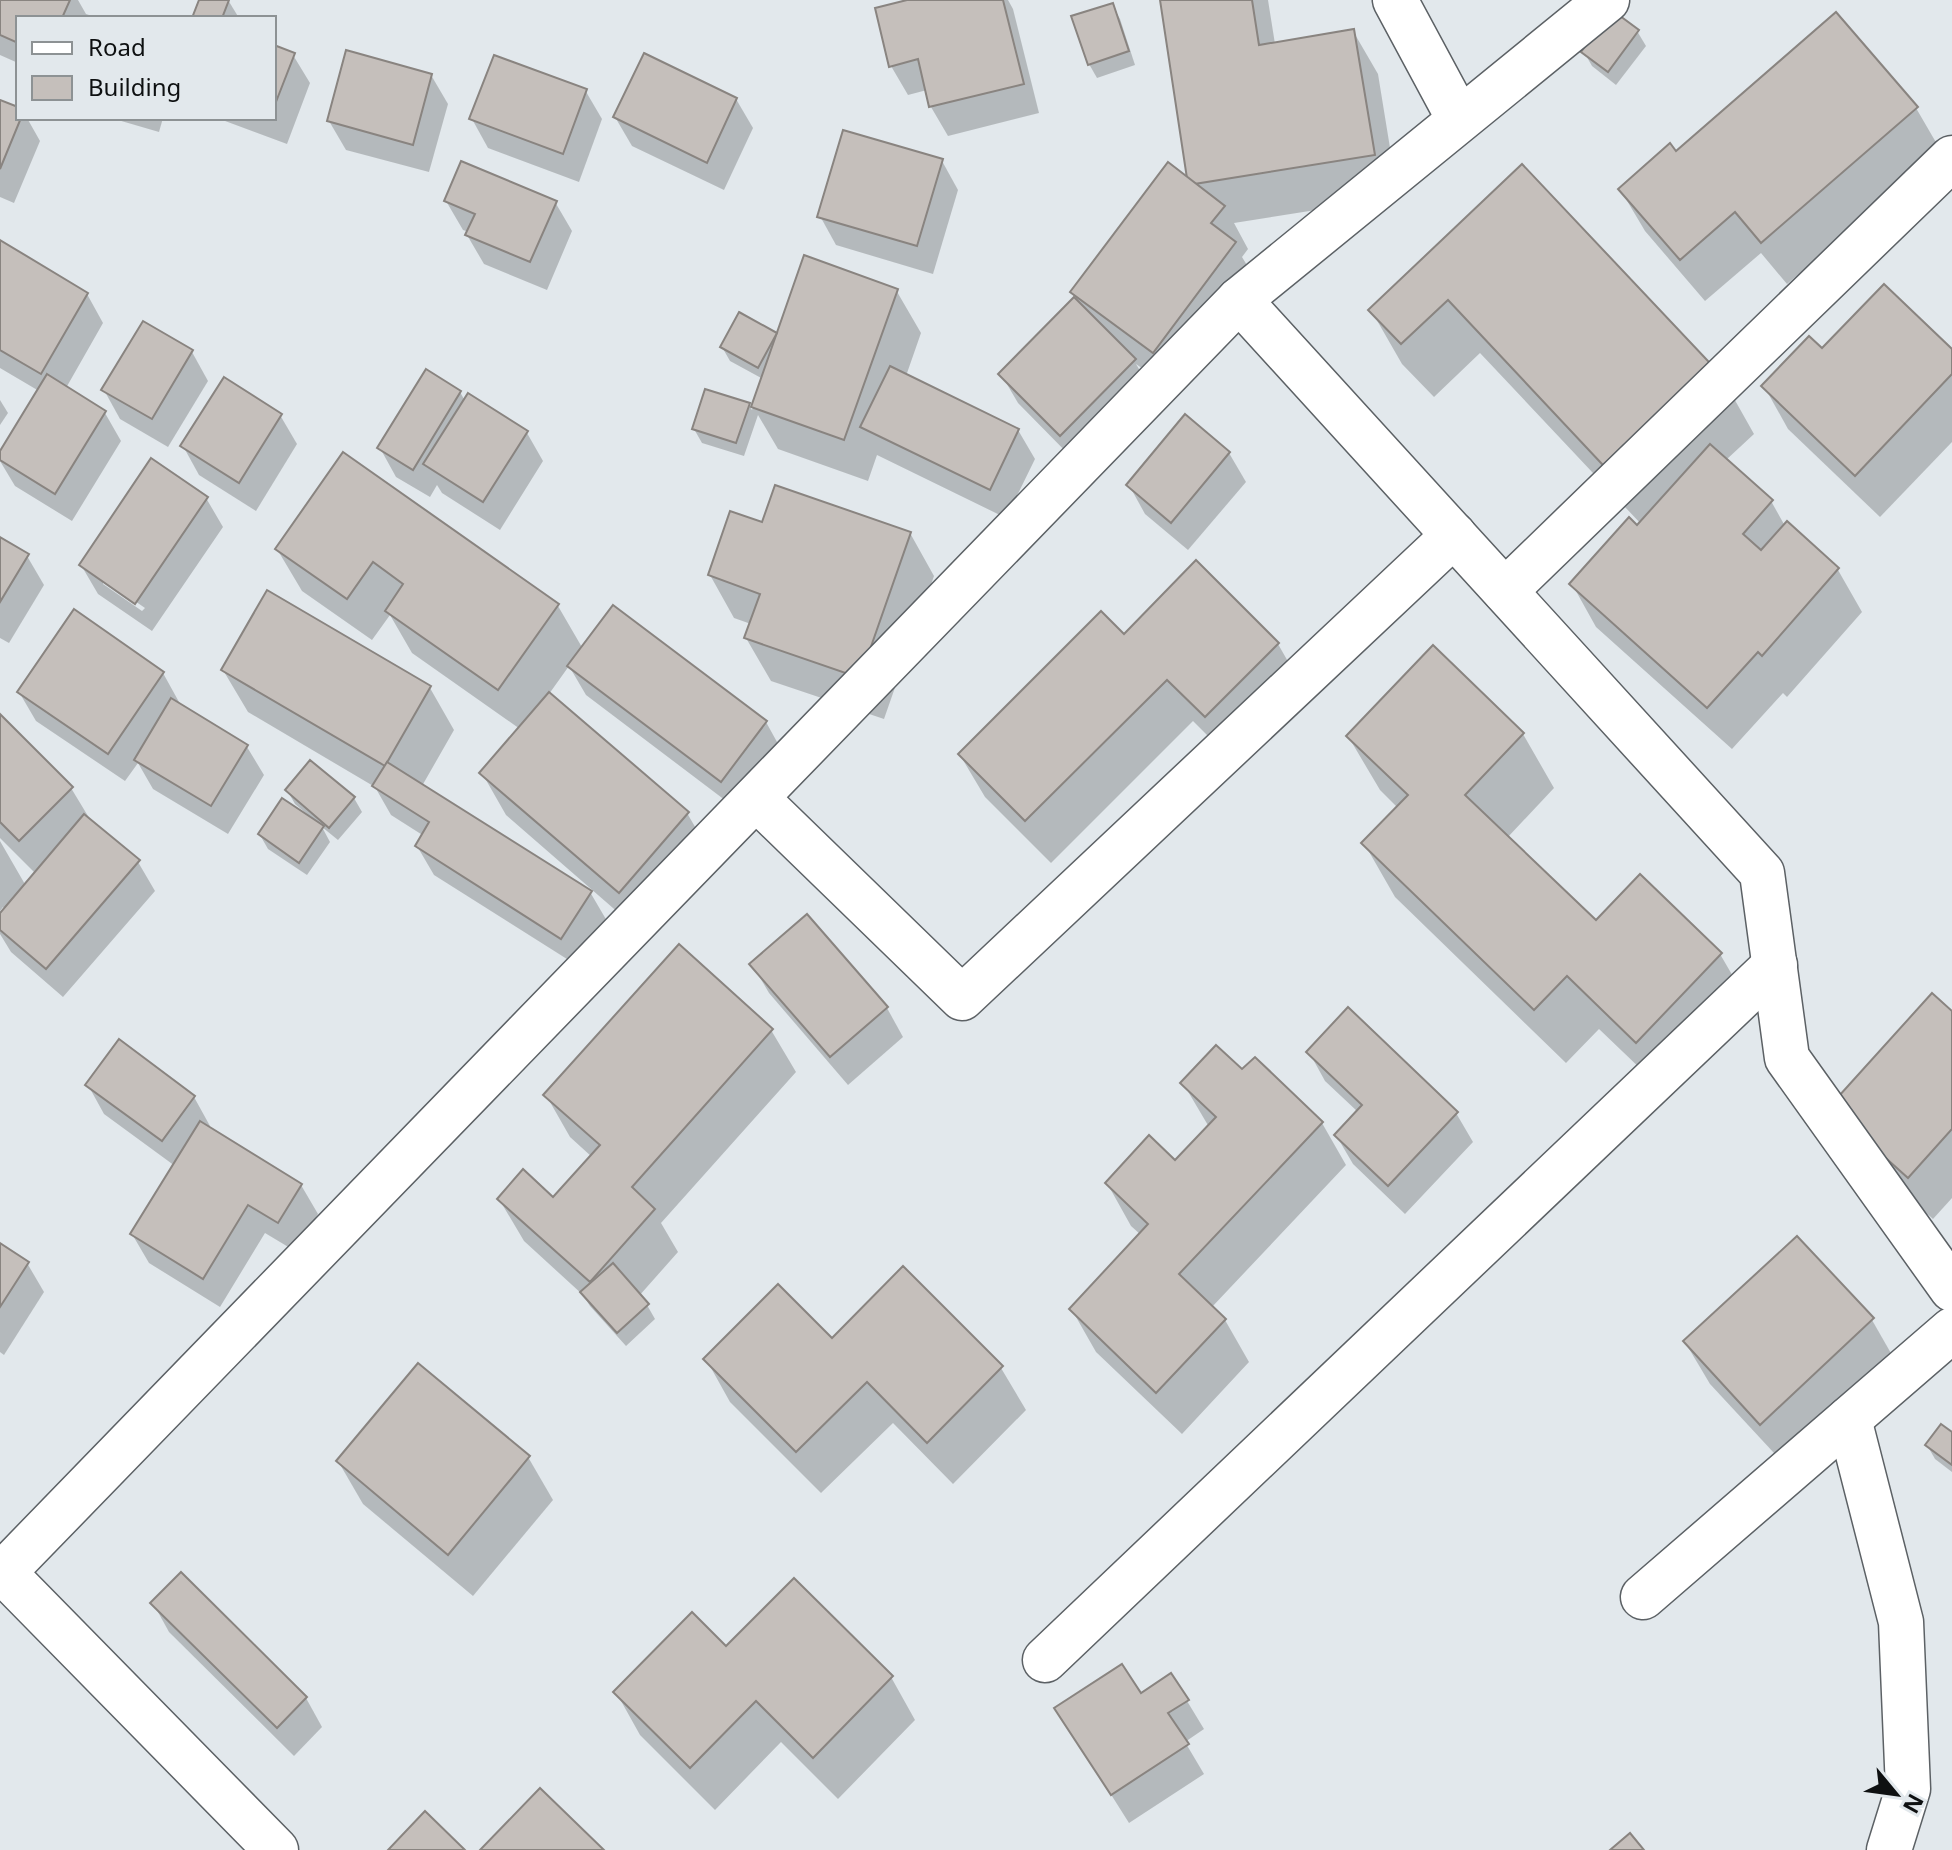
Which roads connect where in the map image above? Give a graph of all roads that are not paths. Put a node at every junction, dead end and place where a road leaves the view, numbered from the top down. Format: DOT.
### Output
graph roads {
  1 [pos="1395,0"];
  2 [pos="1607,0"];
  3 [pos="1459,119"];
  4 [pos="1952,158"];
  5 [pos="1239,300"];
  6 [pos="1454,535"];
  7 [pos="1505,591"];
  8 [pos="756,798"];
  9 [pos="1775,965"];
  10 [pos="1952,1289"];
  11 [pos="1952,1330"];
  12 [pos="1849,1419"];
  13 [pos="1,1572"];
  14 [pos="1643,1597"];
  15 [pos="1045,1660"];
  16 [pos="276,1850"];
  17 [pos="1889,1850"];
  1 -- 3 [label="street"];
  2 -- 3 [label="street"];
  3 -- 5 [label="street"];
  4 -- 7 [label="street"];
  5 -- 6 [label="street"];
  5 -- 8 [label="street"];
  6 -- 7 [label="street"];
  6 -- 8 [label="street"];
  7 -- 9 [label="street"];
  8 -- 13 [label="street"];
  9 -- 10 [label="street"];
  9 -- 15 [label="street"];
  11 -- 12 [label="street"];
  12 -- 14 [label="street"];
  12 -- 17 [label="street"];
  13 -- 16 [label="street"];
}
